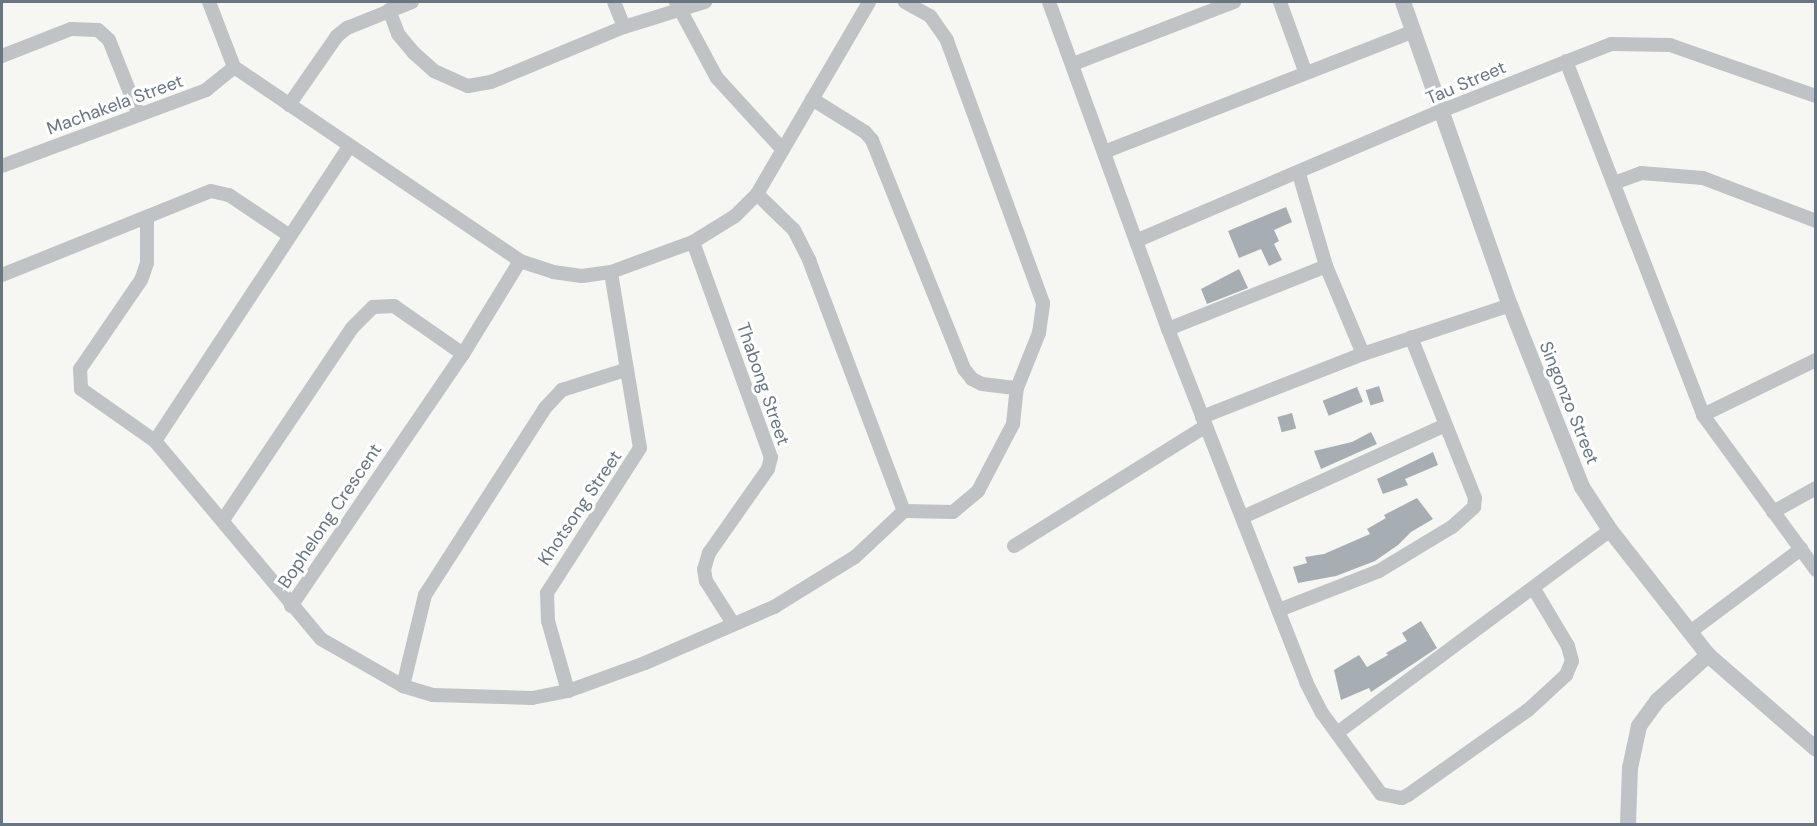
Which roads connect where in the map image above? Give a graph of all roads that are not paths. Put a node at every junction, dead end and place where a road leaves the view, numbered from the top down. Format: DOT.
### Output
graph roads {
  1 [pos="209,2"];
  2 [pos="412,2"];
  3 [pos="614,2"];
  4 [pos="705,2"];
  5 [pos="869,2"];
  6 [pos="905,2"];
  7 [pos="1049,2"];
  8 [pos="1234,2"];
  9 [pos="1280,2"];
  10 [pos="1403,2"];
  11 [pos="678,6"];
  12 [pos="389,10"];
  13 [pos="624,27"];
  14 [pos="1414,31"];
  15 [pos="2,56"];
  16 [pos="1566,60"];
  17 [pos="1073,64"];
  18 [pos="234,67"];
  19 [pos="1305,70"];
  20 [pos="1815,96"];
  21 [pos="812,99"];
  22 [pos="289,105"];
  23 [pos="1441,111"];
  24 [pos="138,113"];
  25 [pos="349,147"];
  26 [pos="782,148"];
  27 [pos="1104,152"];
  28 [pos="2,166"];
  29 [pos="1299,174"];
  30 [pos="1614,183"];
  31 [pos="757,194"];
  32 [pos="147,217"];
  33 [pos="1815,220"];
  34 [pos="290,236"];
  35 [pos="1138,240"];
  36 [pos="693,242"];
  37 [pos="520,261"];
  38 [pos="1326,266"];
  39 [pos="611,272"];
  40 [pos="2,275"];
  41 [pos="1510,305"];
  42 [pos="1168,330"];
  43 [pos="1411,337"];
  44 [pos="463,354"];
  45 [pos="1363,354"];
  46 [pos="1815,360"];
  47 [pos="625,370"];
  48 [pos="1017,388"];
  49 [pos="1703,415"];
  50 [pos="1204,421"];
  51 [pos="1444,426"];
  52 [pos="155,441"];
  53 [pos="1815,488"];
  54 [pos="904,512"];
  55 [pos="1773,512"];
  56 [pos="1243,517"];
  57 [pos="223,520"];
  58 [pos="1610,530"];
  59 [pos="1014,546"];
  60 [pos="1801,549"];
  61 [pos="1815,570"];
  62 [pos="1534,589"];
  63 [pos="291,606"];
  64 [pos="1279,610"];
  65 [pos="732,622"];
  66 [pos="1690,632"];
  67 [pos="1708,655"];
  68 [pos="403,686"];
  69 [pos="568,691"];
  70 [pos="1337,733"];
  71 [pos="1815,749"];
  72 [pos="1628,825"];
  1 -- 18 [label="street"];
  2 -- 12 [label="street"];
  3 -- 13 [label="street"];
  4 -- 11 [label="street"];
  5 -- 21 [label="street"];
  6 -- 48 [label="street"];
  7 -- 17 [label="street"];
  8 -- 17 [label="street"];
  9 -- 19 [label="street"];
  10 -- 14 [label="street, Singonzo Street"];
  11 -- 13 [label="street"];
  11 -- 26 [label="street"];
  12 -- 13 [label="street"];
  12 -- 22 [label="street"];
  14 -- 19 [label="street"];
  14 -- 23 [label="street, Singonzo Street"];
  15 -- 24 [label="street"];
  16 -- 20 [label="street, Tau Street"];
  16 -- 23 [label="street, Tau Street"];
  16 -- 30 [label="street"];
  17 -- 27 [label="street"];
  18 -- 22 [label="street"];
  18 -- 24 [label="street, Machakela Street"];
  19 -- 27 [label="street"];
  21 -- 26 [label="street"];
  21 -- 48 [label="street"];
  22 -- 25 [label="street"];
  23 -- 29 [label="street, Tau Street"];
  23 -- 41 [label="street, Singonzo Street"];
  24 -- 28 [label="street, Machakela Street"];
  25 -- 34 [label="street"];
  25 -- 37 [label="street"];
  26 -- 31 [label="street"];
  27 -- 35 [label="street"];
  29 -- 35 [label="street, Tau Street"];
  29 -- 38 [label="street"];
  30 -- 33 [label="street"];
  30 -- 49 [label="street"];
  31 -- 36 [label="street"];
  31 -- 54 [label="street"];
  32 -- 34 [label="street"];
  32 -- 40 [label="street"];
  32 -- 52 [label="street"];
  34 -- 52 [label="street"];
  35 -- 42 [label="street"];
  36 -- 39 [label="street"];
  36 -- 65 [label="street, Thabong Street"];
  37 -- 39 [label="street"];
  37 -- 44 [label="street, Bophelong Crescent"];
  38 -- 42 [label="street"];
  38 -- 45 [label="street"];
  39 -- 47 [label="street, Khotsong Street"];
  41 -- 43 [label="street"];
  41 -- 58 [label="street, Singonzo Street"];
  42 -- 50 [label="street"];
  43 -- 45 [label="street"];
  43 -- 51 [label="street"];
  44 -- 57 [label="street"];
  44 -- 63 [label="street, Bophelong Crescent"];
  45 -- 50 [label="street"];
  46 -- 49 [label="street"];
  47 -- 68 [label="street"];
  47 -- 69 [label="street, Khotsong Street"];
  48 -- 54 [label="street"];
  49 -- 55 [label="street"];
  50 -- 56 [label="street"];
  50 -- 59 [label="street"];
  51 -- 56 [label="street"];
  51 -- 64 [label="street"];
  52 -- 57 [label="street"];
  53 -- 55 [label="street"];
  54 -- 65 [label="street, Bophelong Crescent"];
  55 -- 60 [label="street"];
  56 -- 64 [label="street"];
  57 -- 63 [label="street"];
  58 -- 62 [label="street"];
  58 -- 66 [label="street, Singonzo Street"];
  60 -- 61 [label="street"];
  60 -- 66 [label="street"];
  62 -- 70 [label="street"];
  62 -- 70 [label="street"];
  63 -- 68 [label="street, Bophelong Crescent"];
  64 -- 70 [label="street"];
  65 -- 69 [label="street, Bophelong Crescent"];
  66 -- 67 [label="street, Singonzo Street"];
  67 -- 71 [label="street, Singonzo Street"];
  67 -- 72 [label="street"];
  68 -- 69 [label="street, Bophelong Crescent"];
}
